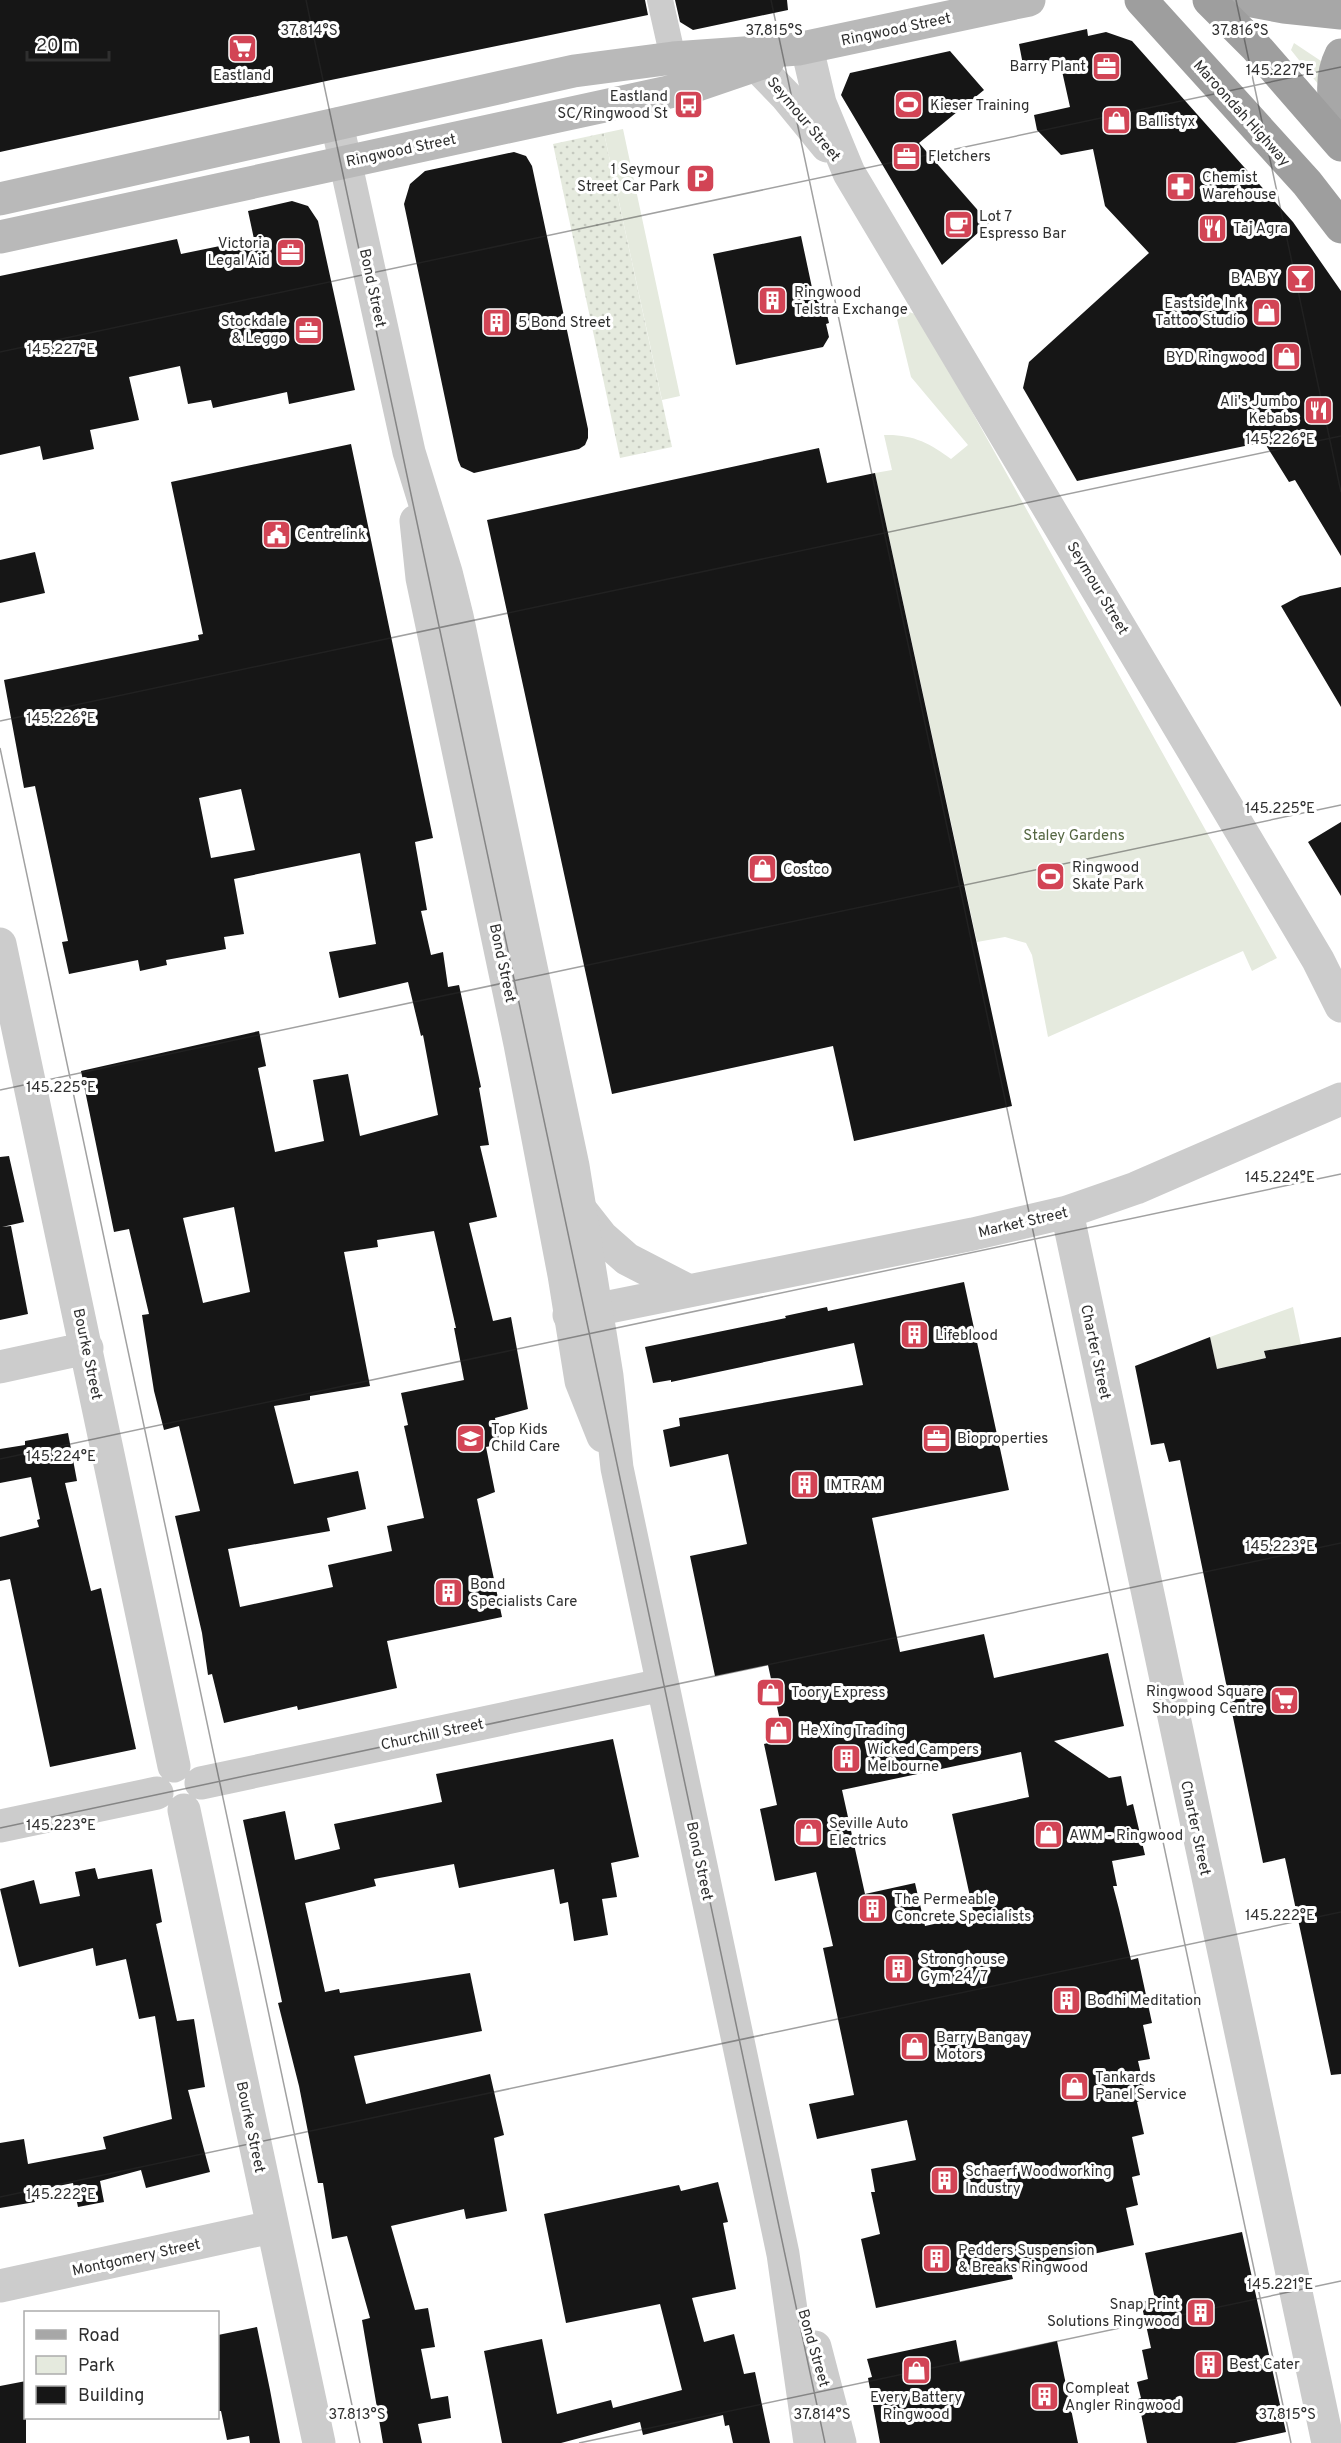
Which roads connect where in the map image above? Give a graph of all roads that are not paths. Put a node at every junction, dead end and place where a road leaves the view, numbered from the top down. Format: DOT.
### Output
graph roads {
  1 [pos="660,0"];
  2 [pos="1029,0"];
  3 [pos="1141,0"];
  4 [pos="1209,0"];
  5 [pos="1247,0"];
  6 [pos="1341,13"];
  7 [pos="802,48"];
  8 [pos="1341,55"];
  9 [pos="673,58"];
  10 [pos="757,66"];
  11 [pos="337,124"];
  12 [pos="1341,135"];
  13 [pos="1341,145"];
  14 [pos="345,161"];
  15 [pos="849,173"];
  16 [pos="0,199"];
  17 [pos="1341,227"];
  18 [pos="0,237"];
  19 [pos="409,452"];
  20 [pos="0,944"];
  21 [pos="1341,1006"];
  22 [pos="1341,1099"];
  23 [pos="580,1209"];
  24 [pos="1066,1212"];
  25 [pos="689,1291"];
  26 [pos="582,1312"];
  27 [pos="87,1348"];
  28 [pos="0,1367"];
  29 [pos="663,1685"];
  30 [pos="174,1766"];
  31 [pos="201,1783"];
  32 [pos="157,1793"];
  33 [pos="184,1810"];
  34 [pos="0,1827"];
  35 [pos="272,2227"];
  36 [pos="783,2254"];
  37 [pos="0,2286"];
  38 [pos="823,2380"];
  39 [pos="318,2443"];
  40 [pos="810,2443"];
  41 [pos="830,2443"];
  42 [pos="840,2443"];
  43 [pos="1328,2443"];
  1 -- 9 [label="street"];
  2 -- 7 [label="main road, Ringwood Street"];
  3 -- 17 [label="highway, Maroondah Highway"];
  4 -- 13 [label="highway"];
  5 -- 6 [label="main road"];
  7 -- 9 [label="main road, Ringwood Street"];
  7 -- 10 [label="main road, Ringwood Street"];
  7 -- 15 [label="street, Seymour Street"];
  8 -- 12 [label="main road"];
  9 -- 11 [label="main road, Ringwood Street"];
  10 -- 14 [label="main road, Ringwood Street"];
  10 -- 15 [label="street, Seymour Street"];
  11 -- 14 [label="street, Bond Street"];
  11 -- 16 [label="main road, Ringwood Street"];
  14 -- 18 [label="main road, Ringwood Street"];
  14 -- 19 [label="street, Bond Street"];
  15 -- 21 [label="street, Seymour Street"];
  19 -- 23 [label="street, Bond Street"];
  19 -- 26 [label="street, Bond Street"];
  20 -- 27 [label="street, Bourke Street"];
  22 -- 24 [label="street, Market Street"];
  23 -- 25 [label="street"];
  23 -- 26 [label="street, Bond Street"];
  24 -- 25 [label="street, Market Street"];
  24 -- 43 [label="street, Charter Street"];
  25 -- 26 [label="street, Market Street"];
  26 -- 29 [label="street, Bond Street"];
  27 -- 28 [label="street"];
  27 -- 30 [label="street, Bourke Street"];
  29 -- 31 [label="street, Churchill Street"];
  29 -- 36 [label="street, Bond Street"];
  30 -- 31 [label="street"];
  30 -- 32 [label="street"];
  31 -- 33 [label="street"];
  32 -- 33 [label="street"];
  32 -- 34 [label="street"];
  33 -- 35 [label="street, Bourke Street"];
  35 -- 37 [label="street, Montgomery Street"];
  35 -- 39 [label="street, Bourke Street"];
  36 -- 38 [label="street, Bond Street"];
  36 -- 40 [label="street, Bond Street"];
  38 -- 41 [label="street"];
  38 -- 42 [label="street, Bond Street"];
}
